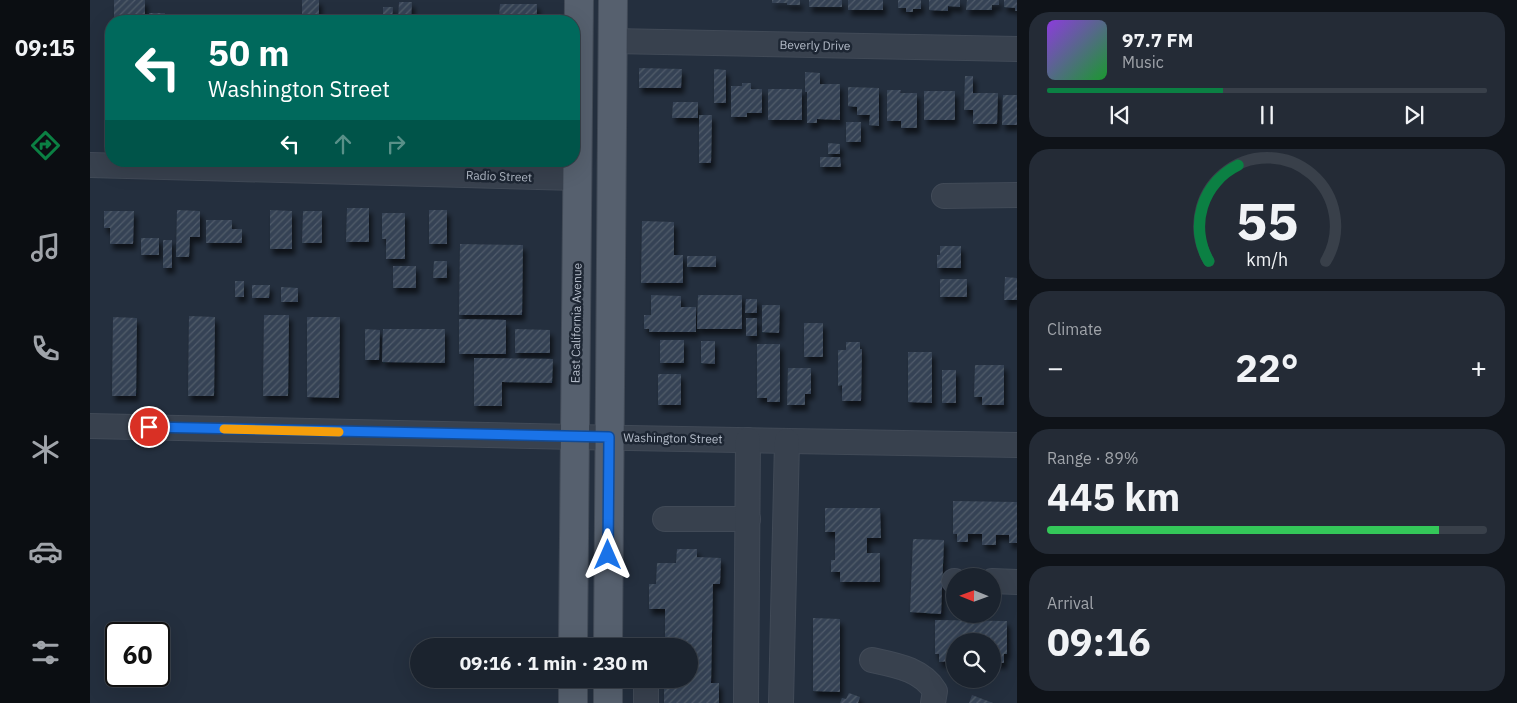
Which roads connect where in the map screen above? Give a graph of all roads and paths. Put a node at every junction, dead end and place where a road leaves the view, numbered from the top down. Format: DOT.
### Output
graph roads {
  1 [pos="579,0"];
  2 [pos="613,0"];
  3 [pos="579,15"];
  4 [pos="613,41"];
  5 [pos="1017,49"];
  6 [pos="90,165"];
  7 [pos="105,165"];
  8 [pos="165,167"];
  9 [pos="578,167"];
  10 [pos="578,178"];
  11 [pos="1017,195"];
  12 [pos="944,196"];
  13 [pos="90,426"];
  14 [pos="576,437"];
  15 [pos="609,437"];
  16 [pos="748,440"];
  17 [pos="786,441"];
  18 [pos="1017,445"];
  19 [pos="665,519"];
  20 [pos="748,519"];
  21 [pos="1001,581"];
  22 [pos="1017,582"];
  23 [pos="574,638"];
  24 [pos="608,638"];
  25 [pos="872,660"];
  26 [pos="573,688"];
  27 [pos="608,688"];
  28 [pos="646,688"];
  29 [pos="573,703"];
  30 [pos="608,703"];
  31 [pos="646,703"];
  32 [pos="746,703"];
  33 [pos="781,703"];
  34 [pos="933,703"];
  1 -- 3 [label="main road, East California Avenue"];
  2 -- 4 [label="main road"];
  4 -- 5 [label="street, Beverly Drive"];
  4 -- 15 [label="main road"];
  6 -- 7 [label="street, Radio Street"];
  8 -- 10 [label="street, Radio Street"];
  9 -- 10 [label="main road, East California Avenue"];
  10 -- 14 [label="main road, East California Avenue"];
  11 -- 12 [label="street"];
  13 -- 14 [label="street, Washington Street"];
  14 -- 15 [label="street, Washington Street"];
  14 -- 23 [label="main road, East California Avenue"];
  15 -- 16 [label="street, Washington Street"];
  15 -- 24 [label="main road"];
  16 -- 17 [label="street, Washington Street"];
  16 -- 20 [label="street"];
  17 -- 18 [label="street, Washington Street"];
  17 -- 33 [label="street"];
  19 -- 20 [label="street"];
  20 -- 32 [label="street"];
  21 -- 22 [label="street"];
  25 -- 34 [label="street"];
  26 -- 29 [label="main road"];
  27 -- 30 [label="main road"];
  28 -- 31 [label="street"];
}
